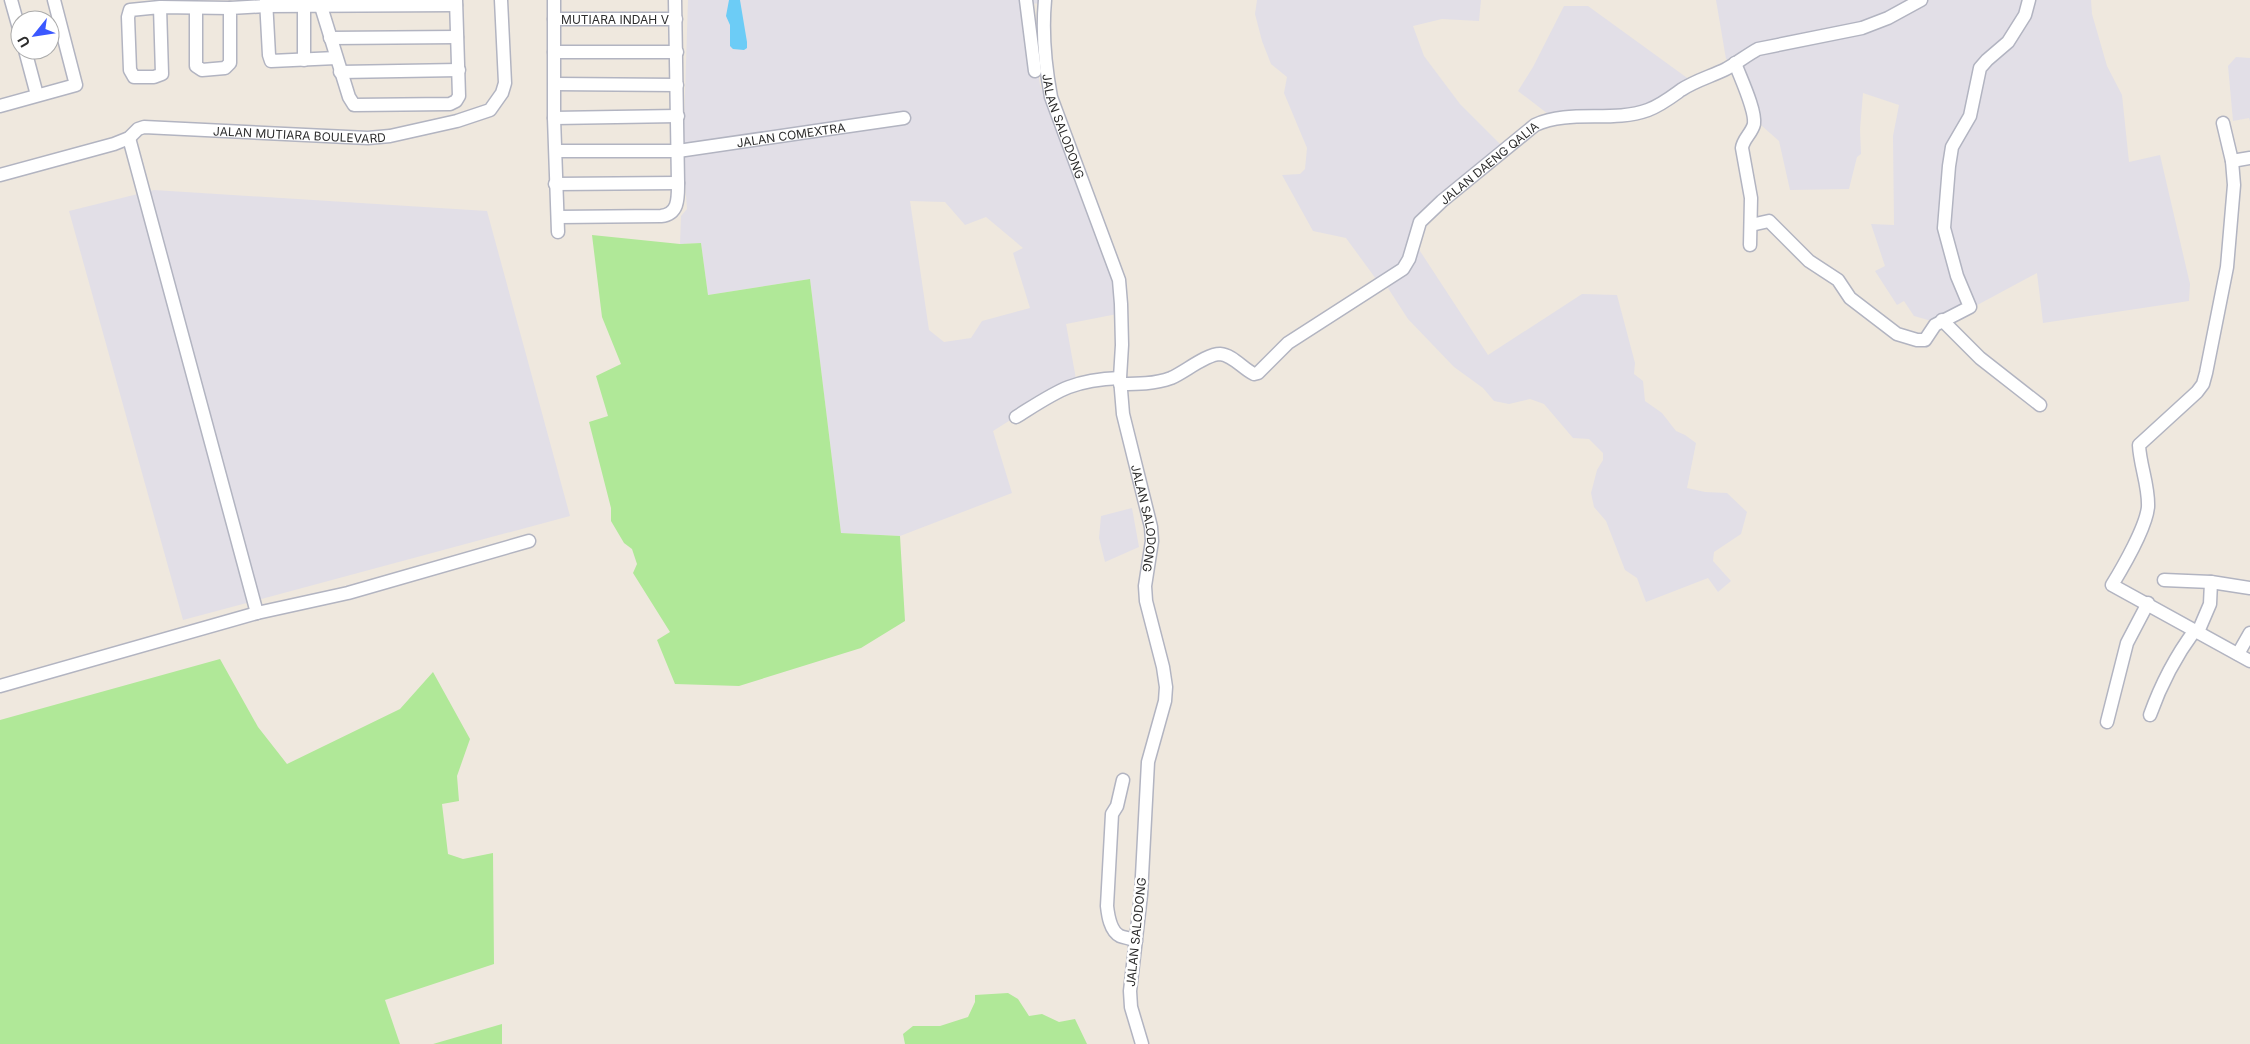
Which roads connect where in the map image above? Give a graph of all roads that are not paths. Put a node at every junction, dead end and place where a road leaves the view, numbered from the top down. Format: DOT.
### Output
graph roads {
  1 [pos="54,0"];
  2 [pos="502,0"];
  3 [pos="554,0"];
  4 [pos="676,0"];
  5 [pos="1026,0"];
  6 [pos="1045,0"];
  7 [pos="1921,0"];
  8 [pos="2029,0"];
  9 [pos="456,2"];
  10 [pos="266,3"];
  11 [pos="320,3"];
  12 [pos="304,5"];
  13 [pos="160,7"];
  14 [pos="196,8"];
  15 [pos="230,8"];
  16 [pos="676,18"];
  17 [pos="554,19"];
  18 [pos="457,37"];
  19 [pos="330,38"];
  20 [pos="554,52"];
  21 [pos="677,52"];
  22 [pos="336,58"];
  23 [pos="28,60"];
  24 [pos="304,60"];
  25 [pos="1734,63"];
  26 [pos="459,70"];
  27 [pos="1035,71"];
  28 [pos="340,72"];
  29 [pos="555,84"];
  30 [pos="677,85"];
  31 [pos="38,96"];
  32 [pos="0,106"];
  33 [pos="678,116"];
  34 [pos="554,118"];
  35 [pos="904,118"];
  36 [pos="2223,123"];
  37 [pos="129,138"];
  38 [pos="556,151"];
  39 [pos="678,151"];
  40 [pos="2250,158"];
  41 [pos="2232,162"];
  42 [pos="0,174"];
  43 [pos="678,183"];
  44 [pos="556,184"];
  45 [pos="558,216"];
  46 [pos="1751,225"];
  47 [pos="558,232"];
  48 [pos="1750,245"];
  49 [pos="1942,320"];
  50 [pos="1120,381"];
  51 [pos="2040,405"];
  52 [pos="1016,418"];
  53 [pos="529,541"];
  54 [pos="2164,580"];
  55 [pos="2212,582"];
  56 [pos="2250,588"];
  57 [pos="2148,603"];
  58 [pos="256,613"];
  59 [pos="2197,631"];
  60 [pos="2250,633"];
  61 [pos="2238,654"];
  62 [pos="2250,661"];
  63 [pos="0,686"];
  64 [pos="2150,715"];
  65 [pos="2107,722"];
  66 [pos="1124,780"];
  67 [pos="1136,941"];
  68 [pos="1142,1044"];
  1 -- 31 [label="street"];
  2 -- 37 [label="street, JALAN MUTIARA BOULEVARD"];
  3 -- 17 [label="street"];
  4 -- 16 [label="street"];
  5 -- 27 [label="street"];
  6 -- 50 [label="street, JALAN SALODONG"];
  7 -- 25 [label="street, JALAN DAENG QALIA"];
  8 -- 49 [label="street"];
  9 -- 11 [label="street"];
  9 -- 18 [label="street"];
  10 -- 12 [label="street"];
  10 -- 15 [label="street"];
  10 -- 24 [label="street"];
  11 -- 12 [label="street"];
  11 -- 19 [label="street"];
  12 -- 24 [label="street"];
  13 -- 13 [label="street"];
  13 -- 14 [label="street"];
  14 -- 15 [label="street"];
  14 -- 15 [label="street"];
  16 -- 17 [label="street, MUTIARA INDAH V"];
  16 -- 21 [label="street"];
  17 -- 20 [label="street"];
  18 -- 19 [label="street"];
  18 -- 26 [label="street"];
  19 -- 22 [label="street"];
  20 -- 21 [label="street"];
  20 -- 29 [label="street"];
  21 -- 30 [label="street"];
  22 -- 24 [label="street"];
  22 -- 28 [label="street"];
  23 -- 31 [label="street"];
  25 -- 46 [label="street"];
  25 -- 50 [label="street, JALAN DAENG QALIA"];
  26 -- 28 [label="street"];
  26 -- 28 [label="street"];
  29 -- 30 [label="street"];
  29 -- 34 [label="street"];
  30 -- 33 [label="street"];
  31 -- 32 [label="street"];
  33 -- 34 [label="street"];
  33 -- 39 [label="street"];
  34 -- 38 [label="street"];
  35 -- 39 [label="street, JALAN COMEXTRA"];
  36 -- 41 [label="street"];
  37 -- 42 [label="street, JALAN MUTIARA BOULEVARD"];
  37 -- 58 [label="street"];
  38 -- 39 [label="street, JALAN COMEXTRA"];
  38 -- 44 [label="street"];
  39 -- 43 [label="street"];
  40 -- 41 [label="street"];
  41 -- 57 [label="street"];
  43 -- 44 [label="street"];
  43 -- 45 [label="street"];
  44 -- 45 [label="street"];
  45 -- 47 [label="street"];
  46 -- 48 [label="street"];
  46 -- 49 [label="street"];
  49 -- 51 [label="street"];
  50 -- 52 [label="street"];
  50 -- 67 [label="street, JALAN SALODONG"];
  53 -- 58 [label="street"];
  54 -- 55 [label="street"];
  55 -- 56 [label="street"];
  55 -- 59 [label="street"];
  57 -- 59 [label="street"];
  57 -- 65 [label="street"];
  58 -- 63 [label="street"];
  59 -- 61 [label="street"];
  59 -- 64 [label="street"];
  60 -- 61 [label="street"];
  61 -- 62 [label="street"];
  66 -- 67 [label="street"];
  67 -- 68 [label="street, JALAN SALODONG"];
}
